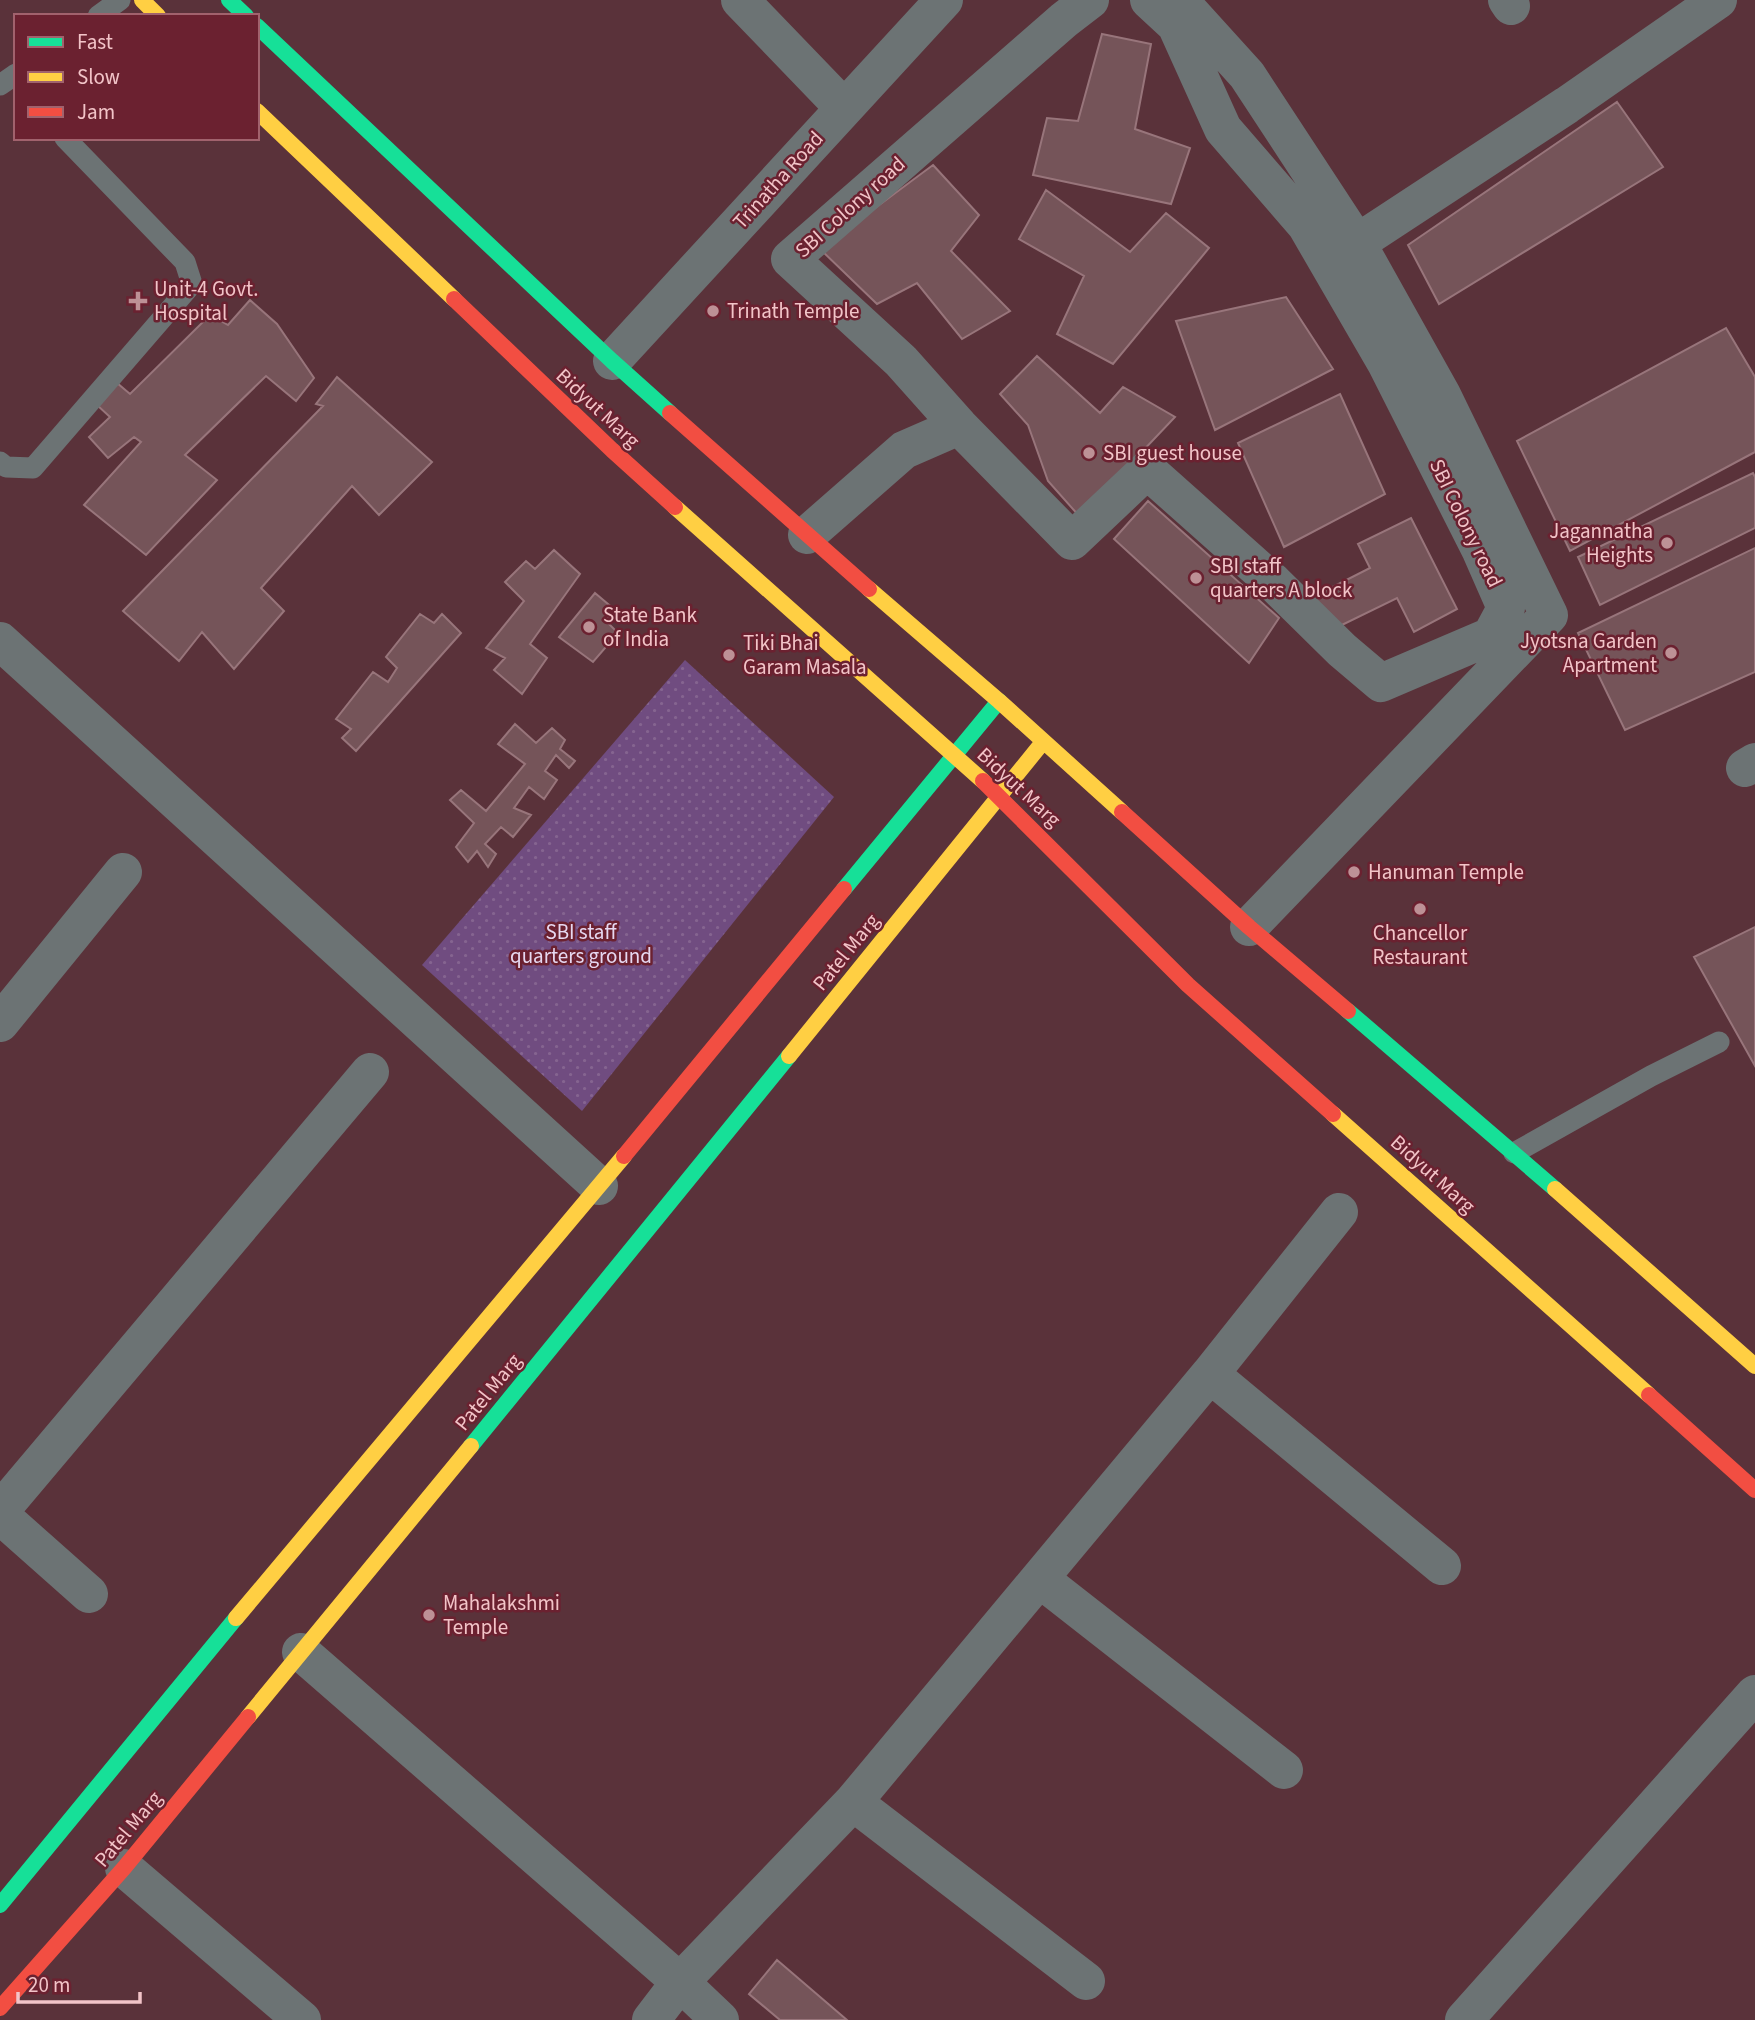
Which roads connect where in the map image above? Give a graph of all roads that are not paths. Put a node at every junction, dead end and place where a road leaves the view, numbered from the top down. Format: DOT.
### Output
graph roads {
  1 [pos="120,0"];
  2 [pos="142,0"];
  3 [pos="229,0"];
  4 [pos="740,0"];
  5 [pos="944,0"];
  6 [pos="1090,0"];
  7 [pos="1149,0"];
  8 [pos="1179,0"];
  9 [pos="1718,0"];
  10 [pos="102,14"];
  11 [pos="156,14"];
  12 [pos="244,14"];
  13 [pos="259,28"];
  14 [pos="844,108"];
  15 [pos="259,113"];
  16 [pos="67,140"];
  17 [pos="1357,243"];
  18 [pos="612,361"];
  19 [pos="959,426"];
  20 [pos="0,462"];
  21 [pos="807,535"];
  22 [pos="0,641"];
  23 [pos="999,701"];
  24 [pos="1043,742"];
  25 [pos="953,755"];
  26 [pos="999,794"];
  27 [pos="122,872"];
  28 [pos="1249,927"];
  29 [pos="0,1023"];
  30 [pos="1719,1042"];
  31 [pos="370,1072"];
  32 [pos="1514,1153"];
  33 [pos="600,1186"];
  34 [pos="1339,1212"];
  35 [pos="1755,1366"];
  36 [pos="1210,1374"];
  37 [pos="1755,1490"];
  38 [pos="0,1513"];
  39 [pos="1442,1566"];
  40 [pos="1040,1579"];
  41 [pos="89,1594"];
  42 [pos="301,1652"];
  43 [pos="1755,1694"];
  44 [pos="1284,1770"];
  45 [pos="853,1802"];
  46 [pos="124,1868"];
  47 [pos="0,1905"];
  48 [pos="1086,1981"];
  49 [pos="680,1982"];
  50 [pos="0,2008"];
  51 [pos="302,2020"];
  52 [pos="651,2020"];
  53 [pos="720,2020"];
  54 [pos="1464,2020"];
  1 -- 10 [label="lane"];
  2 -- 11 [label="main road"];
  3 -- 12 [label="main road"];
  4 -- 14 [label="street"];
  5 -- 14 [label="street, Trinatha Road"];
  6 -- 19 [label="street, SBI Colony road"];
  7 -- 19 [label="street, SBI Colony road"];
  8 -- 17 [label="street"];
  9 -- 17 [label="street"];
  13 -- 18 [label="main road, Bidyut Marg"];
  14 -- 18 [label="street, Trinatha Road"];
  15 -- 25 [label="main road, Bidyut Marg"];
  16 -- 20 [label="lane"];
  17 -- 28 [label="street"];
  18 -- 21 [label="main road, Bidyut Marg"];
  19 -- 21 [label="street"];
  21 -- 23 [label="main road, Bidyut Marg"];
  22 -- 33 [label="street"];
  23 -- 24 [label="main road, Bidyut Marg"];
  23 -- 25 [label="main road, Patel Marg"];
  24 -- 26 [label="main road"];
  24 -- 28 [label="main road, Bidyut Marg"];
  25 -- 26 [label="main road, Bidyut Marg"];
  25 -- 33 [label="main road, Patel Marg"];
  26 -- 37 [label="main road, Bidyut Marg"];
  26 -- 42 [label="main road, Patel Marg"];
  27 -- 29 [label="street"];
  28 -- 32 [label="main road, Bidyut Marg"];
  30 -- 32 [label="lane"];
  31 -- 38 [label="street"];
  32 -- 35 [label="main road, Bidyut Marg"];
  33 -- 47 [label="main road, Patel Marg"];
  34 -- 36 [label="street"];
  36 -- 39 [label="street"];
  36 -- 40 [label="street"];
  38 -- 41 [label="street"];
  40 -- 44 [label="street"];
  40 -- 45 [label="street"];
  42 -- 46 [label="main road, Patel Marg"];
  42 -- 49 [label="street"];
  43 -- 54 [label="street"];
  45 -- 48 [label="street"];
  45 -- 49 [label="street"];
  46 -- 50 [label="main road, Patel Marg"];
  46 -- 51 [label="street"];
  49 -- 52 [label="street"];
  49 -- 53 [label="street"];
}
